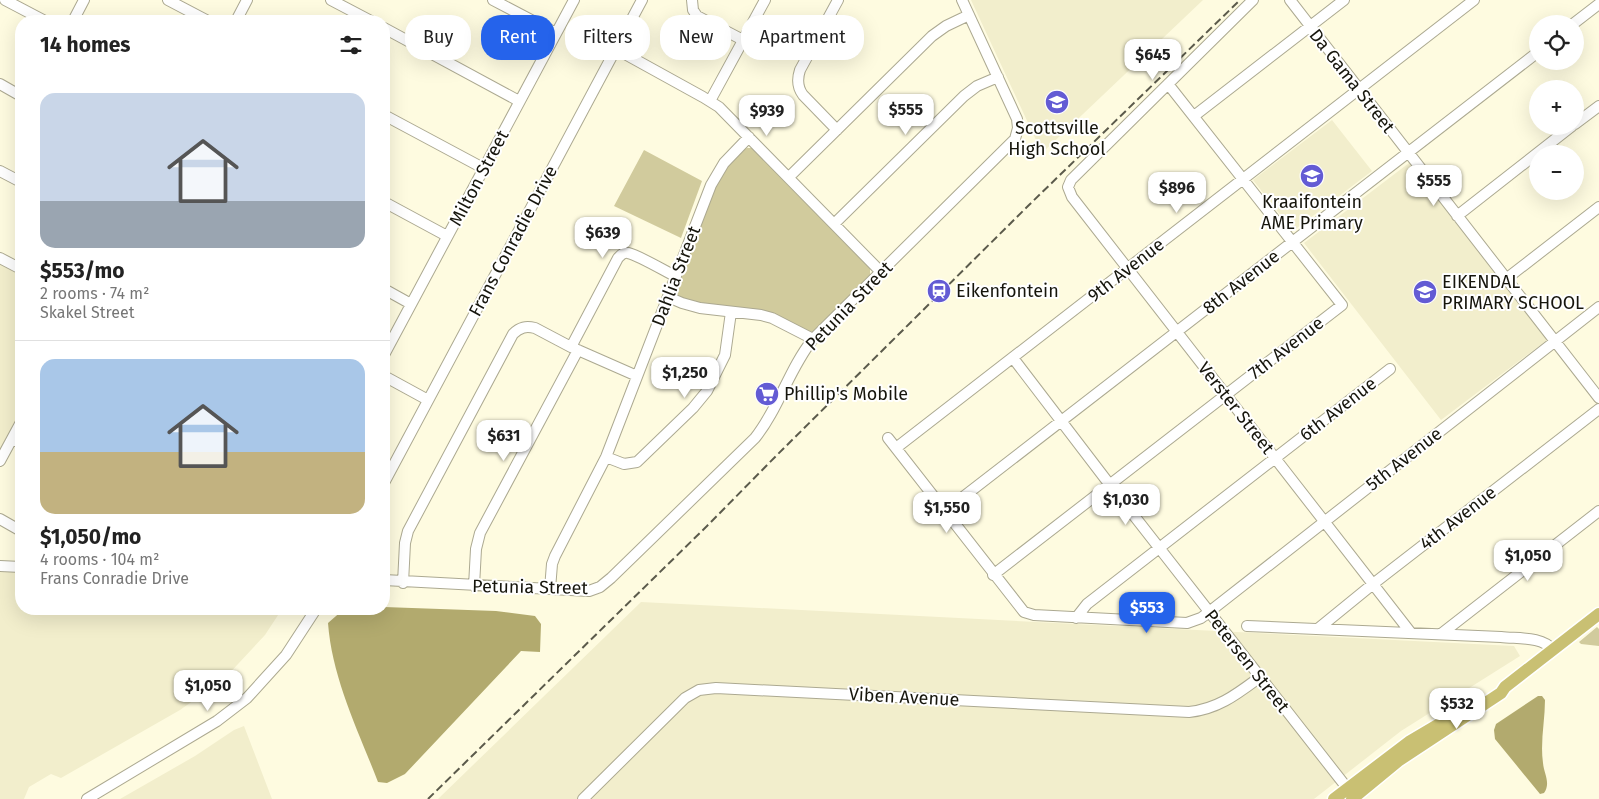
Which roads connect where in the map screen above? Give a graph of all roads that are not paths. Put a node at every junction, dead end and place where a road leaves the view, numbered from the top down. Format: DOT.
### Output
graph roads {
  1 [pos="5,0"];
  2 [pos="84,0"];
  3 [pos="168,0"];
  4 [pos="247,0"];
  5 [pos="331,0"];
  6 [pos="493,0"];
  7 [pos="574,0"];
  8 [pos="642,0"];
  9 [pos="692,0"];
  10 [pos="765,0"];
  11 [pos="838,0"];
  12 [pos="962,0"];
  13 [pos="1253,0"];
  14 [pos="1290,0"];
  15 [pos="1344,0"];
  16 [pos="1474,0"];
  17 [pos="1599,4"];
  18 [pos="34,15"];
  19 [pos="76,15"];
  20 [pos="197,15"];
  21 [pos="239,15"];
  22 [pos="359,15"];
  23 [pos="634,15"];
  24 [pos="757,15"];
  25 [pos="969,15"];
  26 [pos="1584,16"];
  27 [pos="1310,26"];
  28 [pos="390,31"];
  29 [pos="556,33"];
  30 [pos="741,39"];
  31 [pos="741,44"];
  32 [pos="1529,59"];
  33 [pos="610,60"];
  34 [pos="636,60"];
  35 [pos="998,77"];
  36 [pos="0,84"];
  37 [pos="1168,84"];
  38 [pos="1359,89"];
  39 [pos="15,93"];
  40 [pos="519,101"];
  41 [pos="710,101"];
  42 [pos="1599,106"];
  43 [pos="1194,116"];
  44 [pos="1584,117"];
  45 [pos="390,118"];
  46 [pos="837,130"];
  47 [pos="1561,135"];
  48 [pos="749,137"];
  49 [pos="1408,153"];
  50 [pos="484,168"];
  51 [pos="0,171"];
  52 [pos="789,177"];
  53 [pos="15,179"];
  54 [pos="1243,179"];
  55 [pos="390,205"];
  56 [pos="1599,207"];
  57 [pos="1457,216"];
  58 [pos="834,224"];
  59 [pos="447,236"];
  60 [pos="1292,242"];
  61 [pos="0,258"];
  62 [pos="15,266"];
  63 [pos="1128,269"];
  64 [pos="882,272"];
  65 [pos="675,276"];
  66 [pos="1506,279"];
  67 [pos="390,292"];
  68 [pos="668,296"];
  69 [pos="411,304"];
  70 [pos="1599,307"];
  71 [pos="731,312"];
  72 [pos="1177,332"];
  73 [pos="813,339"];
  74 [pos="1555,342"];
  75 [pos="390,344"];
  76 [pos="574,348"];
  77 [pos="1013,358"];
  78 [pos="1390,369"];
  79 [pos="637,376"];
  80 [pos="390,379"];
  81 [pos="1226,395"];
  82 [pos="1599,398"];
  83 [pos="428,400"];
  84 [pos="1599,409"];
  85 [pos="1062,421"];
  86 [pos="888,438"];
  87 [pos="15,443"];
  88 [pos="896,448"];
  89 [pos="606,457"];
  90 [pos="1275,458"];
  91 [pos="0,461"];
  92 [pos="390,472"];
  93 [pos="1110,485"];
  94 [pos="945,511"];
  95 [pos="1599,511"];
  96 [pos="0,519"];
  97 [pos="1324,521"];
  98 [pos="15,528"];
  99 [pos="1159,548"];
  100 [pos="0,566"];
  101 [pos="15,567"];
  102 [pos="994,575"];
  103 [pos="390,581"];
  104 [pos="403,582"];
  105 [pos="1373,584"];
  106 [pos="474,586"];
  107 [pos="550,589"];
  108 [pos="1209,612"];
  109 [pos="1599,614"];
  110 [pos="312,615"];
  111 [pos="1076,618"];
  112 [pos="1247,626"];
  113 [pos="1319,628"];
  114 [pos="1411,634"];
  115 [pos="1441,634"];
  116 [pos="1553,650"];
  117 [pos="1260,677"];
  118 [pos="1352,796"];
  119 [pos="87,799"];
  120 [pos="583,799"];
  121 [pos="1334,799"];
  1 -- 18 [label="street"];
  2 -- 19 [label="street"];
  3 -- 20 [label="street"];
  4 -- 21 [label="street"];
  5 -- 22 [label="street"];
  6 -- 29 [label="street"];
  7 -- 29 [label="street, Milton Street"];
  8 -- 23 [label="street, Frans Conradie Drive"];
  9 -- 30 [label="street"];
  10 -- 24 [label="street"];
  11 -- 46 [label="street"];
  12 -- 25 [label="street, Petunia Street"];
  13 -- 37 [label="street"];
  14 -- 27 [label="street, Da Gama Street"];
  15 -- 27 [label="street"];
  16 -- 38 [label="street, 9th Avenue"];
  17 -- 26 [label="street"];
  25 -- 35 [label="street, Petunia Street"];
  25 -- 46 [label="street"];
  27 -- 38 [label="street, Da Gama Street"];
  27 -- 43 [label="street"];
  28 -- 40 [label="street"];
  29 -- 40 [label="street, Milton Street"];
  31 -- 41 [label="street"];
  32 -- 49 [label="street, 8th Avenue"];
  33 -- 83 [label="street, Frans Conradie Drive"];
  34 -- 41 [label="street"];
  35 -- 58 [label="street"];
  35 -- 64 [label="street, Petunia Street"];
  36 -- 39 [label="street"];
  37 -- 43 [label="street"];
  37 -- 63 [label="street, Verster Street"];
  38 -- 49 [label="street, Da Gama Street"];
  38 -- 54 [label="street, 9th Avenue"];
  40 -- 50 [label="street, Milton Street"];
  41 -- 48 [label="street"];
  42 -- 44 [label="street"];
  43 -- 54 [label="street"];
  45 -- 50 [label="street"];
  46 -- 52 [label="street"];
  47 -- 57 [label="street"];
  48 -- 52 [label="street"];
  48 -- 65 [label="street, Dahlia Street"];
  49 -- 57 [label="street, Da Gama Street"];
  49 -- 60 [label="street, 8th Avenue"];
  50 -- 59 [label="street, Milton Street"];
  51 -- 53 [label="street"];
  52 -- 58 [label="street"];
  54 -- 60 [label="street"];
  54 -- 63 [label="street, 9th Avenue"];
  55 -- 59 [label="street"];
  56 -- 66 [label="street"];
  57 -- 66 [label="street, Da Gama Street"];
  58 -- 64 [label="street"];
  59 -- 69 [label="street, Milton Street"];
  60 -- 72 [label="street, 8th Avenue"];
  60 -- 81 [label="street, 7th Avenue"];
  61 -- 62 [label="street"];
  63 -- 72 [label="street, Verster Street"];
  63 -- 77 [label="street, 9th Avenue"];
  64 -- 73 [label="street, Petunia Street"];
  65 -- 68 [label="street, Dahlia Street"];
  65 -- 76 [label="street"];
  66 -- 74 [label="street, Da Gama Street"];
  67 -- 69 [label="street"];
  68 -- 71 [label="street"];
  68 -- 79 [label="street, Dahlia Street"];
  69 -- 75 [label="street, Milton Street"];
  70 -- 74 [label="street, 5th Avenue"];
  71 -- 73 [label="street"];
  71 -- 89 [label="street"];
  72 -- 81 [label="street, Verster Street"];
  72 -- 85 [label="street, 8th Avenue"];
  73 -- 107 [label="street, Petunia Street"];
  74 -- 82 [label="street, Da Gama Street"];
  74 -- 97 [label="street, 5th Avenue"];
  76 -- 79 [label="street"];
  76 -- 104 [label="street"];
  76 -- 106 [label="street"];
  77 -- 85 [label="street, Petersen Street"];
  77 -- 88 [label="street, 9th Avenue"];
  78 -- 90 [label="street, 6th Avenue"];
  79 -- 89 [label="street, Dahlia Street"];
  80 -- 83 [label="street"];
  81 -- 90 [label="street, Verster Street"];
  81 -- 93 [label="street, 7th Avenue"];
  83 -- 92 [label="street, Frans Conradie Drive"];
  84 -- 105 [label="street, 4th Avenue"];
  85 -- 93 [label="street, Petersen Street"];
  85 -- 94 [label="street, 8th Avenue"];
  86 -- 88 [label="street"];
  87 -- 91 [label="street"];
  88 -- 94 [label="street"];
  89 -- 107 [label="street, Dahlia Street"];
  90 -- 97 [label="street, Verster Street"];
  90 -- 99 [label="street, 6th Avenue"];
  93 -- 99 [label="street, Petersen Street"];
  93 -- 102 [label="street, 7th Avenue"];
  94 -- 102 [label="street"];
  95 -- 115 [label="street"];
  96 -- 98 [label="street"];
  97 -- 105 [label="street, Verster Street"];
  97 -- 108 [label="street, 5th Avenue"];
  99 -- 108 [label="street, Petersen Street"];
  99 -- 111 [label="street, 6th Avenue"];
  100 -- 101 [label="street"];
  102 -- 111 [label="street, 5th Avenue"];
  103 -- 104 [label="street, Petunia Street"];
  104 -- 106 [label="street, Petunia Street"];
  105 -- 113 [label="street, 4th Avenue"];
  105 -- 114 [label="street, Verster Street"];
  106 -- 107 [label="street, Petunia Street"];
  108 -- 111 [label="street, 5th Avenue"];
  108 -- 117 [label="street, Petersen Street"];
  109 -- 116 [label="main road"];
  110 -- 119 [label="street"];
  112 -- 113 [label="street"];
  113 -- 114 [label="street"];
  114 -- 115 [label="street"];
  115 -- 116 [label="street"];
  116 -- 118 [label="main road"];
  117 -- 118 [label="street, Petersen Street"];
  117 -- 120 [label="street, Viben Avenue"];
  118 -- 121 [label="main road"];
}
